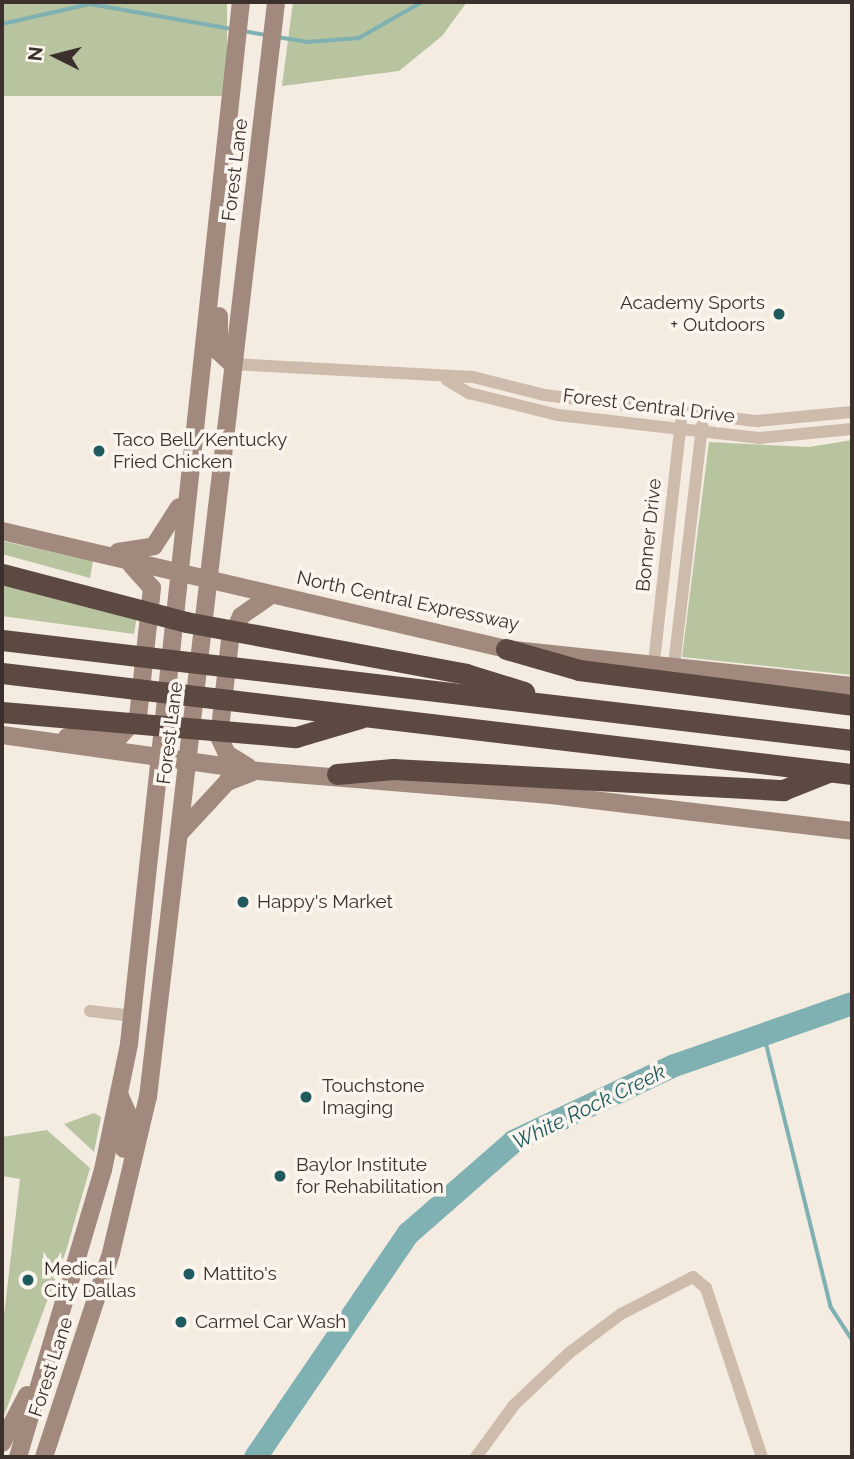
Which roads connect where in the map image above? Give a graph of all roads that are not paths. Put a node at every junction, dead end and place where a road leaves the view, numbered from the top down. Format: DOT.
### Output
graph roads {
  1 [pos="241,2"];
  2 [pos="276,2"];
  3 [pos="223,176"];
  4 [pos="254,181"];
  5 [pos="219,215"];
  6 [pos="203,365"];
  7 [pos="232,365"];
  8 [pos="447,380"];
  9 [pos="682,412"];
  10 [pos="852,412"];
  11 [pos="704,415"];
  12 [pos="852,429"];
  13 [pos="680,430"];
  14 [pos="701,432"];
  15 [pos="188,477"];
  16 [pos="217,521"];
  17 [pos="2,531"];
  18 [pos="96,551"];
  19 [pos="2,574"];
  20 [pos="177,574"];
  21 [pos="211,581"];
  22 [pos="271,595"];
  23 [pos="2,639"];
  24 [pos="506,649"];
  25 [pos="654,662"];
  26 [pos="674,664"];
  27 [pos="2,673"];
  28 [pos="852,686"];
  29 [pos="852,705"];
  30 [pos="570,706"];
  31 [pos="2,712"];
  32 [pos="368,715"];
  33 [pos="2,735"];
  34 [pos="21,738"];
  35 [pos="852,740"];
  36 [pos="158,759"];
  37 [pos="187,763"];
  38 [pos="258,771"];
  39 [pos="830,771"];
  40 [pos="337,774"];
  41 [pos="852,774"];
  42 [pos="852,831"];
  43 [pos="179,834"];
  44 [pos="141,953"];
  45 [pos="90,1011"];
  46 [pos="133,1016"];
  47 [pos="158,1038"];
  48 [pos="129,1044"];
  49 [pos="119,1094"];
  50 [pos="111,1253"];
  51 [pos="44,1364"];
  52 [pos="2,1443"];
  53 [pos="18,1457"];
  54 [pos="44,1457"];
  55 [pos="476,1457"];
  56 [pos="762,1457"];
  1 -- 3 [label="main road, Forest Lane"];
  2 -- 4 [label="main road, Forest Lane"];
  3 -- 4 [label="main road"];
  3 -- 5 [label="main road, Forest Lane"];
  4 -- 7 [label="main road, Forest Lane"];
  5 -- 6 [label="main road, Forest Lane"];
  5 -- 7 [label="main road"];
  6 -- 15 [label="main road, Forest Lane"];
  6 -- 16 [label="main road"];
  7 -- 8 [label="street, Forest Central Drive"];
  7 -- 16 [label="main road, Forest Lane"];
  8 -- 9 [label="street, Forest Central Drive"];
  8 -- 13 [label="street, Forest Central Drive"];
  9 -- 11 [label="street, Forest Central Drive"];
  9 -- 13 [label="street, Bonner Drive"];
  10 -- 11 [label="street, Forest Central Drive"];
  11 -- 14 [label="street, Bonner Drive"];
  12 -- 14 [label="street, Forest Central Drive"];
  13 -- 14 [label="street, Forest Central Drive"];
  13 -- 25 [label="street, Bonner Drive"];
  14 -- 26 [label="street, Bonner Drive"];
  15 -- 18 [label="main road"];
  15 -- 20 [label="main road, Forest Lane"];
  16 -- 21 [label="main road, Forest Lane"];
  17 -- 18 [label="main road, North Central Expressway"];
  18 -- 20 [label="main road, North Central Expressway"];
  18 -- 34 [label="main road"];
  19 -- 30 [label="highway"];
  20 -- 21 [label="main road, North Central Expressway"];
  20 -- 36 [label="main road, Forest Lane"];
  21 -- 22 [label="main road, North Central Expressway"];
  21 -- 37 [label="main road, Forest Lane"];
  22 -- 24 [label="main road, North Central Expressway"];
  22 -- 38 [label="main road"];
  23 -- 30 [label="highway"];
  24 -- 25 [label="main road, North Central Expressway"];
  24 -- 29 [label="highway"];
  25 -- 26 [label="main road, North Central Expressway"];
  26 -- 28 [label="main road, North Central Expressway"];
  27 -- 32 [label="highway"];
  30 -- 35 [label="highway"];
  31 -- 32 [label="highway"];
  32 -- 39 [label="highway"];
  33 -- 34 [label="main road"];
  34 -- 36 [label="main road"];
  36 -- 37 [label="main road"];
  36 -- 44 [label="main road, Forest Lane"];
  37 -- 38 [label="main road"];
  37 -- 43 [label="main road, Forest Lane"];
  38 -- 40 [label="main road"];
  38 -- 43 [label="main road"];
  39 -- 40 [label="highway"];
  39 -- 41 [label="highway"];
  40 -- 42 [label="main road"];
  43 -- 47 [label="main road, Forest Lane"];
  44 -- 46 [label="main road, Forest Lane"];
  44 -- 47 [label="main road"];
  45 -- 46 [label="street"];
  46 -- 48 [label="main road, Forest Lane"];
  47 -- 48 [label="main road"];
  47 -- 50 [label="main road, Forest Lane"];
  48 -- 49 [label="main road, Forest Lane"];
  49 -- 50 [label="main road"];
  49 -- 51 [label="main road, Forest Lane"];
  50 -- 54 [label="main road, Forest Lane"];
  51 -- 52 [label="main road"];
  51 -- 53 [label="main road, Forest Lane"];
  55 -- 56 [label="street"];
}
